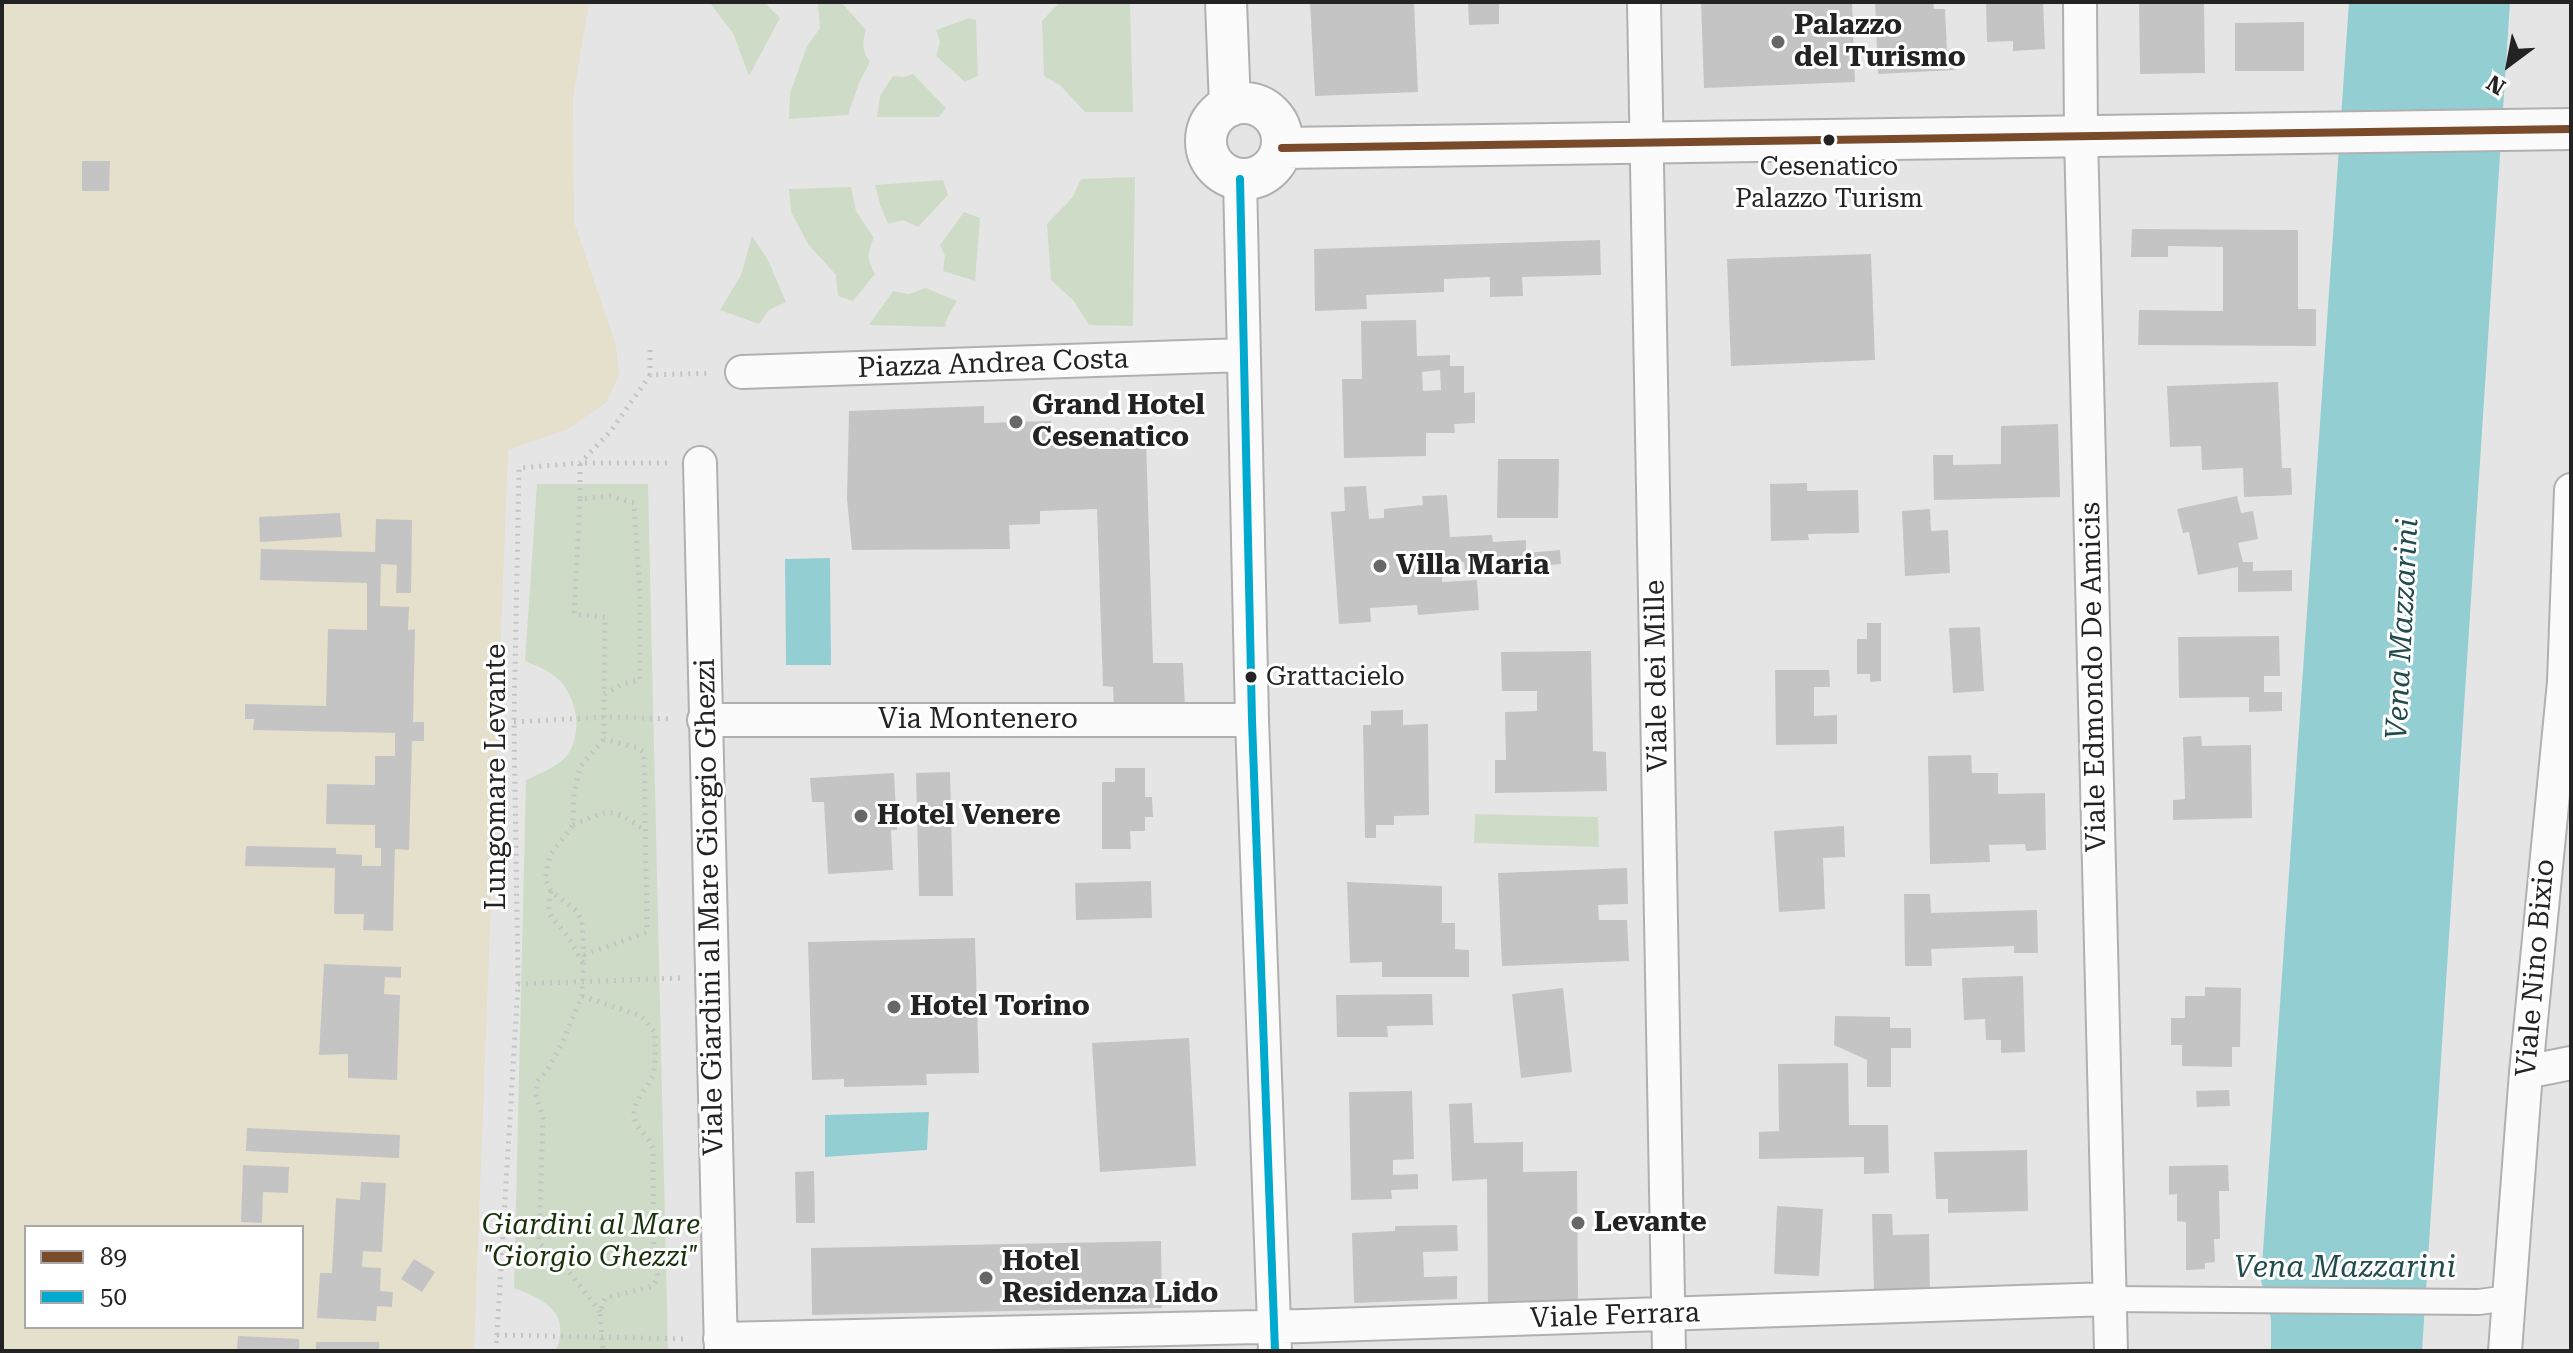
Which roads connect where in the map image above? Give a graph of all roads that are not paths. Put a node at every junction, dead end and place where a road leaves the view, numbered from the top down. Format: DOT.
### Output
graph roads {
  1 [pos="1226,2"];
  2 [pos="1644,2"];
  3 [pos="2080,2"];
  4 [pos="1230,106"];
  5 [pos="2561,129"];
  6 [pos="2081,136"];
  7 [pos="1648,143"];
  8 [pos="1282,148"];
  9 [pos="1240,179"];
  10 [pos="1243,355"];
  11 [pos="742,372"];
  12 [pos="700,463"];
  13 [pos="2571,490"];
  14 [pos="2567,681"];
  15 [pos="704,720"];
  16 [pos="1252,720"];
  17 [pos="2571,1063"];
  18 [pos="2526,1072"];
  19 [pos="2109,1299"];
  20 [pos="2494,1300"];
  21 [pos="1668,1314"];
  22 [pos="1275,1339"];
  23 [pos="721,1345"];
  24 [pos="1669,1351"];
  25 [pos="2111,1351"];
  26 [pos="2505,1351"];
  1 -- 4 [label="street"];
  2 -- 7 [label="street, Viale dei Mille"];
  3 -- 6 [label="street, Viale Edmondo De Amicis"];
  4 -- 8 [label="street"];
  4 -- 9 [label="street"];
  5 -- 6 [label="street"];
  6 -- 7 [label="street"];
  6 -- 19 [label="street, Viale Edmondo De Amicis"];
  7 -- 8 [label="street"];
  7 -- 21 [label="street, Viale dei Mille"];
  8 -- 9 [label="street"];
  9 -- 10 [label="street"];
  10 -- 11 [label="street, Piazza Andrea Costa"];
  10 -- 16 [label="street"];
  12 -- 15 [label="street, Viale Giardini al Mare Giorgio Ghezzi"];
  13 -- 14 [label="street, Viale Nino Bixio"];
  14 -- 18 [label="street, Viale Nino Bixio"];
  15 -- 16 [label="street, Via Montenero"];
  15 -- 23 [label="street, Viale Giardini al Mare Giorgio Ghezzi"];
  16 -- 22 [label="street"];
  17 -- 18 [label="street"];
  18 -- 20 [label="street, Viale Nino Bixio"];
  19 -- 20 [label="street, Viale Ferrara"];
  19 -- 21 [label="street, Viale Ferrara"];
  19 -- 25 [label="street, Viale Edmondo De Amicis"];
  20 -- 26 [label="street, Viale Nino Bixio"];
  21 -- 22 [label="street, Viale Ferrara"];
  21 -- 24 [label="street, Viale dei Mille"];
  22 -- 23 [label="street, Viale Ferrara"];
}
